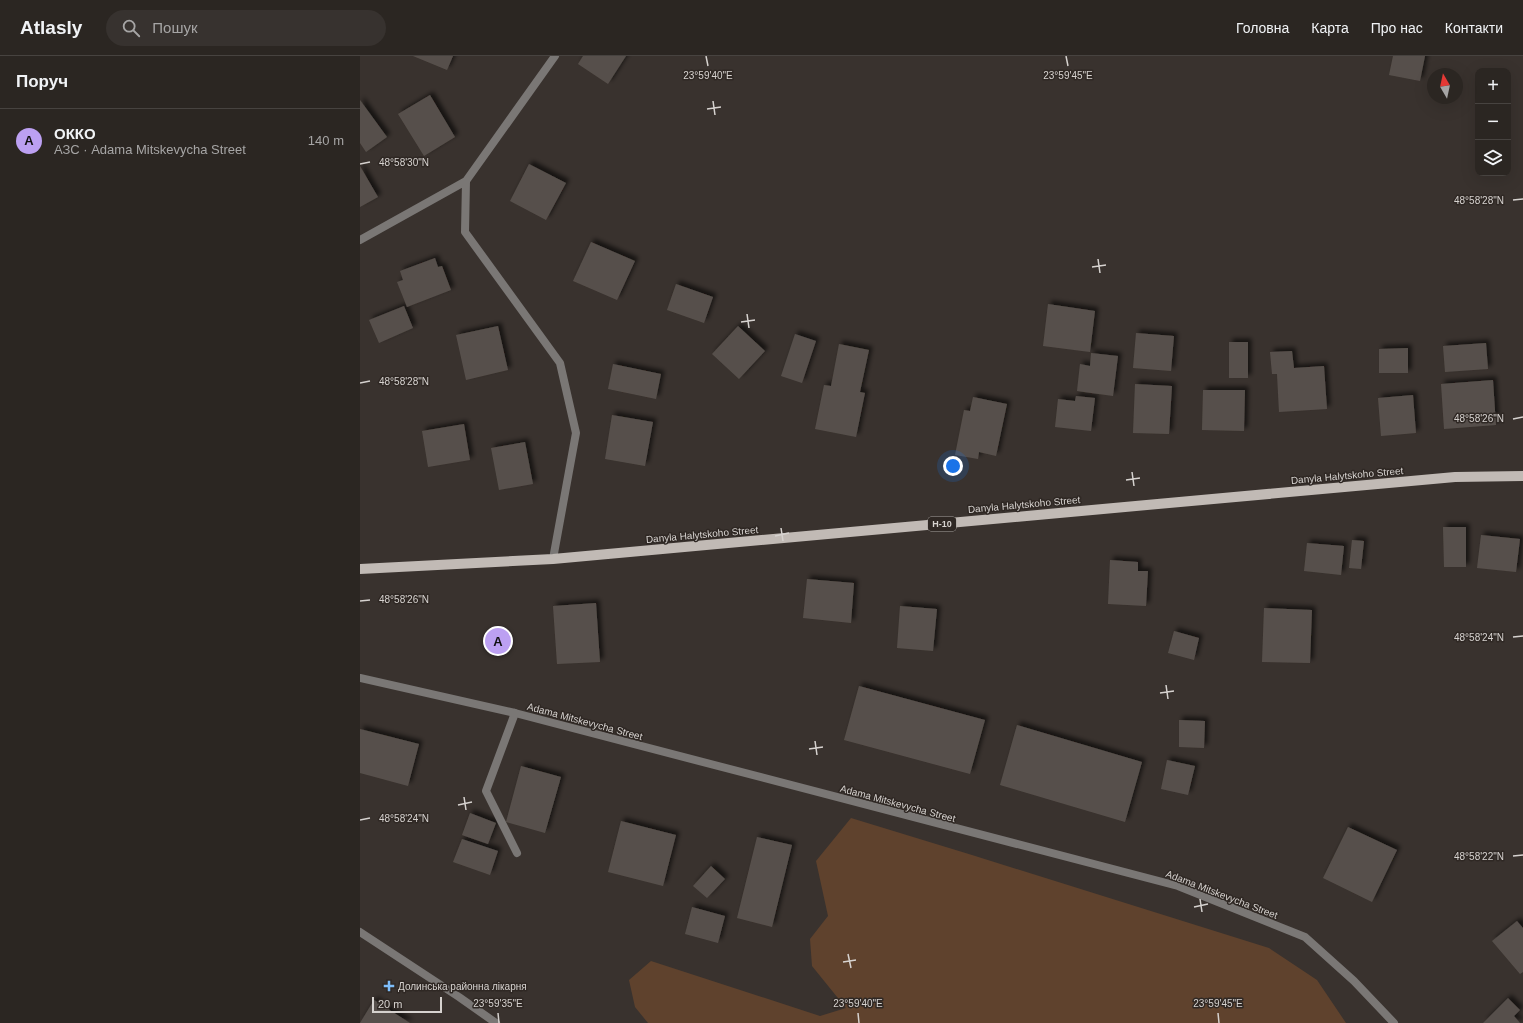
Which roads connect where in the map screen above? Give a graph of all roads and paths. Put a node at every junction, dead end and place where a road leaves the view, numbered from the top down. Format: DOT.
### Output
graph roads {
  1 [pos="555,56"];
  2 [pos="466,181"];
  3 [pos="360,240"];
  4 [pos="1523,476"];
  5 [pos="553,559"];
  6 [pos="360,568"];
  7 [pos="360,678"];
  8 [pos="515,713"];
  9 [pos="517,853"];
  10 [pos="360,932"];
  11 [pos="496,1023"];
  12 [pos="1394,1023"];
  1 -- 2 [label="street"];
  2 -- 3 [label="street"];
  2 -- 5 [label="street"];
  4 -- 5 [label="main road, Danyla Halytskoho Street / Н-10"];
  5 -- 6 [label="main road, Danyla Halytskoho Street / Н-10"];
  7 -- 8 [label="street, Adama Mitskevycha Street"];
  8 -- 9 [label="street"];
  8 -- 12 [label="street, Adama Mitskevycha Street"];
  10 -- 11 [label="street"];
}
